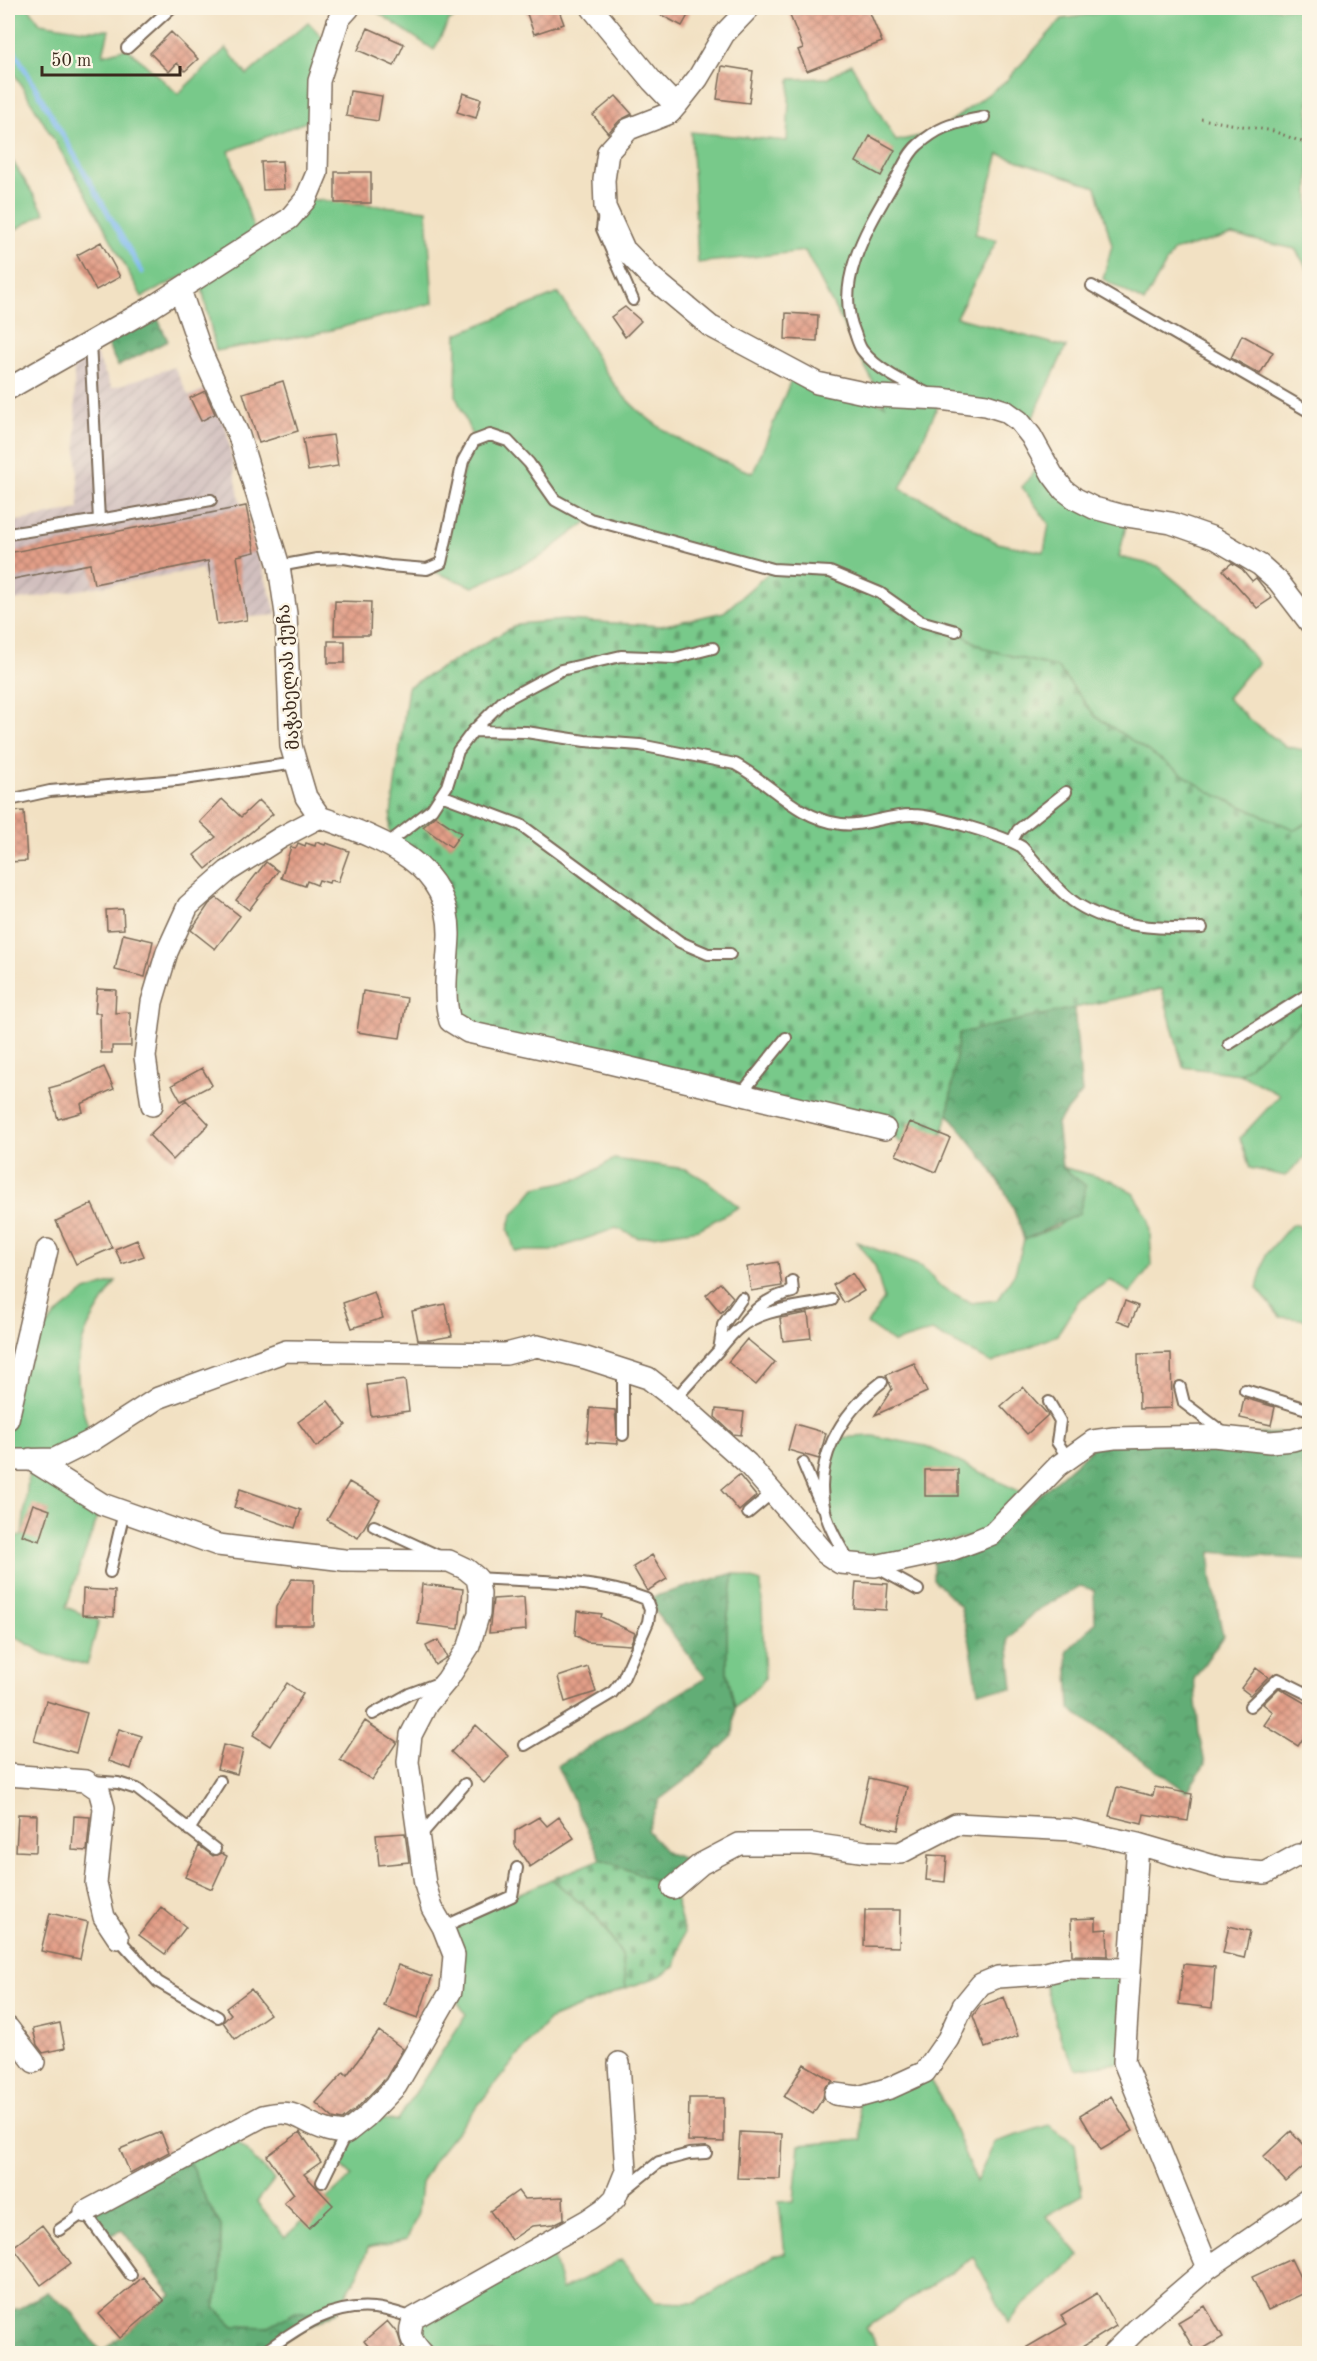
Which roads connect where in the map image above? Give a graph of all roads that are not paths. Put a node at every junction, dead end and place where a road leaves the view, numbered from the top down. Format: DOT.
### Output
graph roads {
  1 [pos="171,8"];
  2 [pos="349,8"];
  3 [pos="592,8"];
  4 [pos="749,8"];
  5 [pos="127,48"];
  6 [pos="676,106"];
  7 [pos="984,117"];
  8 [pos="605,207"];
  9 [pos="1092,286"];
  10 [pos="180,290"];
  11 [pos="633,300"];
  12 [pos="90,342"];
  13 [pos="8,389"];
  14 [pos="941,399"];
  15 [pos="1310,412"];
  16 [pos="211,500"];
  17 [pos="99,520"];
  18 [pos="8,534"];
  19 [pos="1214,538"];
  20 [pos="1226,557"];
  21 [pos="279,566"];
  22 [pos="1310,623"];
  23 [pos="956,631"];
  24 [pos="713,648"];
  25 [pos="473,731"];
  26 [pos="296,763"];
  27 [pos="1066,792"];
  28 [pos="441,795"];
  29 [pos="14,799"];
  30 [pos="320,817"];
  31 [pos="1012,841"];
  32 [pos="387,844"];
  33 [pos="1202,928"];
  34 [pos="729,954"];
  35 [pos="1310,993"];
  36 [pos="786,1038"];
  37 [pos="1229,1044"];
  38 [pos="741,1094"];
  39 [pos="152,1105"];
  40 [pos="885,1129"];
  41 [pos="47,1250"];
  42 [pos="792,1281"];
  43 [pos="742,1298"];
  44 [pos="832,1300"];
  45 [pos="739,1328"];
  46 [pos="719,1350"];
  47 [pos="623,1370"];
  48 [pos="882,1382"];
  49 [pos="1180,1387"];
  50 [pos="1245,1390"];
  51 [pos="675,1399"];
  52 [pos="1049,1402"];
  53 [pos="1310,1410"];
  54 [pos="8,1419"];
  55 [pos="623,1435"];
  56 [pos="1310,1435"];
  57 [pos="1229,1437"];
  58 [pos="1068,1458"];
  59 [pos="30,1459"];
  60 [pos="8,1460"];
  61 [pos="802,1463"];
  62 [pos="773,1492"];
  63 [pos="124,1512"];
  64 [pos="748,1513"];
  65 [pos="826,1514"];
  66 [pos="375,1526"];
  67 [pos="449,1561"];
  68 [pos="851,1565"];
  69 [pos="875,1566"];
  70 [pos="110,1572"];
  71 [pos="477,1578"];
  72 [pos="918,1590"];
  73 [pos="447,1680"];
  74 [pos="1310,1695"];
  75 [pos="1250,1706"];
  76 [pos="373,1714"];
  77 [pos="525,1745"];
  78 [pos="8,1775"];
  79 [pos="86,1781"];
  80 [pos="220,1781"];
  81 [pos="465,1784"];
  82 [pos="189,1830"];
  83 [pos="419,1837"];
  84 [pos="1137,1844"];
  85 [pos="1304,1848"];
  86 [pos="215,1849"];
  87 [pos="517,1868"];
  88 [pos="673,1888"];
  89 [pos="443,1927"];
  90 [pos="118,1938"];
  91 [pos="1129,1969"];
  92 [pos="218,2017"];
  93 [pos="8,2028"];
  94 [pos="34,2062"];
  95 [pos="619,2063"];
  96 [pos="835,2094"];
  97 [pos="346,2133"];
  98 [pos="706,2153"];
  99 [pos="322,2182"];
  100 [pos="615,2198"];
  101 [pos="1310,2198"];
  102 [pos="85,2212"];
  103 [pos="59,2230"];
  104 [pos="1208,2268"];
  105 [pos="131,2275"];
  106 [pos="414,2318"];
  107 [pos="261,2354"];
  108 [pos="423,2354"];
  109 [pos="1112,2354"];
  1 -- 5 [label="lane"];
  2 -- 10 [label="street"];
  3 -- 6 [label="street"];
  4 -- 6 [label="street"];
  6 -- 8 [label="street"];
  7 -- 14 [label="lane"];
  8 -- 11 [label="lane"];
  8 -- 14 [label="street"];
  9 -- 15 [label="lane"];
  10 -- 12 [label="street"];
  10 -- 21 [label="street, მაჭახელას ქუჩა"];
  12 -- 13 [label="street"];
  12 -- 17 [label="lane"];
  14 -- 19 [label="street"];
  16 -- 17 [label="lane"];
  17 -- 18 [label="lane"];
  19 -- 20 [label="lane"];
  19 -- 22 [label="street"];
  21 -- 23 [label="lane"];
  21 -- 26 [label="street, მაჭახელას ქუჩა"];
  24 -- 25 [label="lane"];
  25 -- 28 [label="lane"];
  25 -- 31 [label="lane"];
  26 -- 29 [label="lane"];
  26 -- 30 [label="street, მაჭახელას ქუჩა"];
  27 -- 31 [label="lane"];
  28 -- 32 [label="lane"];
  28 -- 34 [label="lane"];
  30 -- 32 [label="street"];
  30 -- 39 [label="street"];
  31 -- 33 [label="lane"];
  32 -- 38 [label="street"];
  35 -- 37 [label="lane"];
  36 -- 38 [label="lane"];
  38 -- 40 [label="street"];
  41 -- 54 [label="street"];
  42 -- 45 [label="lane"];
  43 -- 46 [label="lane"];
  44 -- 45 [label="lane"];
  45 -- 46 [label="lane"];
  46 -- 51 [label="lane"];
  47 -- 51 [label="street"];
  47 -- 55 [label="lane"];
  47 -- 59 [label="street"];
  48 -- 65 [label="lane"];
  49 -- 57 [label="lane"];
  50 -- 53 [label="lane"];
  51 -- 62 [label="street"];
  52 -- 58 [label="lane"];
  56 -- 57 [label="street"];
  57 -- 58 [label="street"];
  58 -- 69 [label="street"];
  59 -- 60 [label="street"];
  59 -- 63 [label="street"];
  61 -- 65 [label="lane"];
  62 -- 64 [label="lane"];
  62 -- 68 [label="street"];
  63 -- 67 [label="street"];
  63 -- 70 [label="lane"];
  65 -- 68 [label="lane"];
  66 -- 67 [label="lane"];
  67 -- 71 [label="street"];
  68 -- 69 [label="street"];
  69 -- 72 [label="lane"];
  71 -- 73 [label="street"];
  71 -- 77 [label="lane"];
  73 -- 76 [label="lane"];
  73 -- 83 [label="street"];
  74 -- 75 [label="lane"];
  78 -- 79 [label="street"];
  79 -- 82 [label="lane"];
  79 -- 90 [label="street"];
  80 -- 82 [label="lane"];
  81 -- 83 [label="lane"];
  82 -- 86 [label="lane"];
  83 -- 89 [label="street"];
  84 -- 85 [label="street"];
  84 -- 88 [label="street"];
  84 -- 91 [label="street"];
  87 -- 89 [label="lane"];
  89 -- 97 [label="street"];
  90 -- 92 [label="lane"];
  91 -- 96 [label="street"];
  91 -- 104 [label="street"];
  93 -- 94 [label="street"];
  95 -- 100 [label="street"];
  97 -- 99 [label="lane"];
  97 -- 102 [label="street"];
  98 -- 100 [label="lane"];
  100 -- 106 [label="street"];
  101 -- 104 [label="street"];
  102 -- 103 [label="lane"];
  102 -- 105 [label="lane"];
  104 -- 109 [label="street"];
  106 -- 107 [label="lane"];
  106 -- 108 [label="street"];
}
